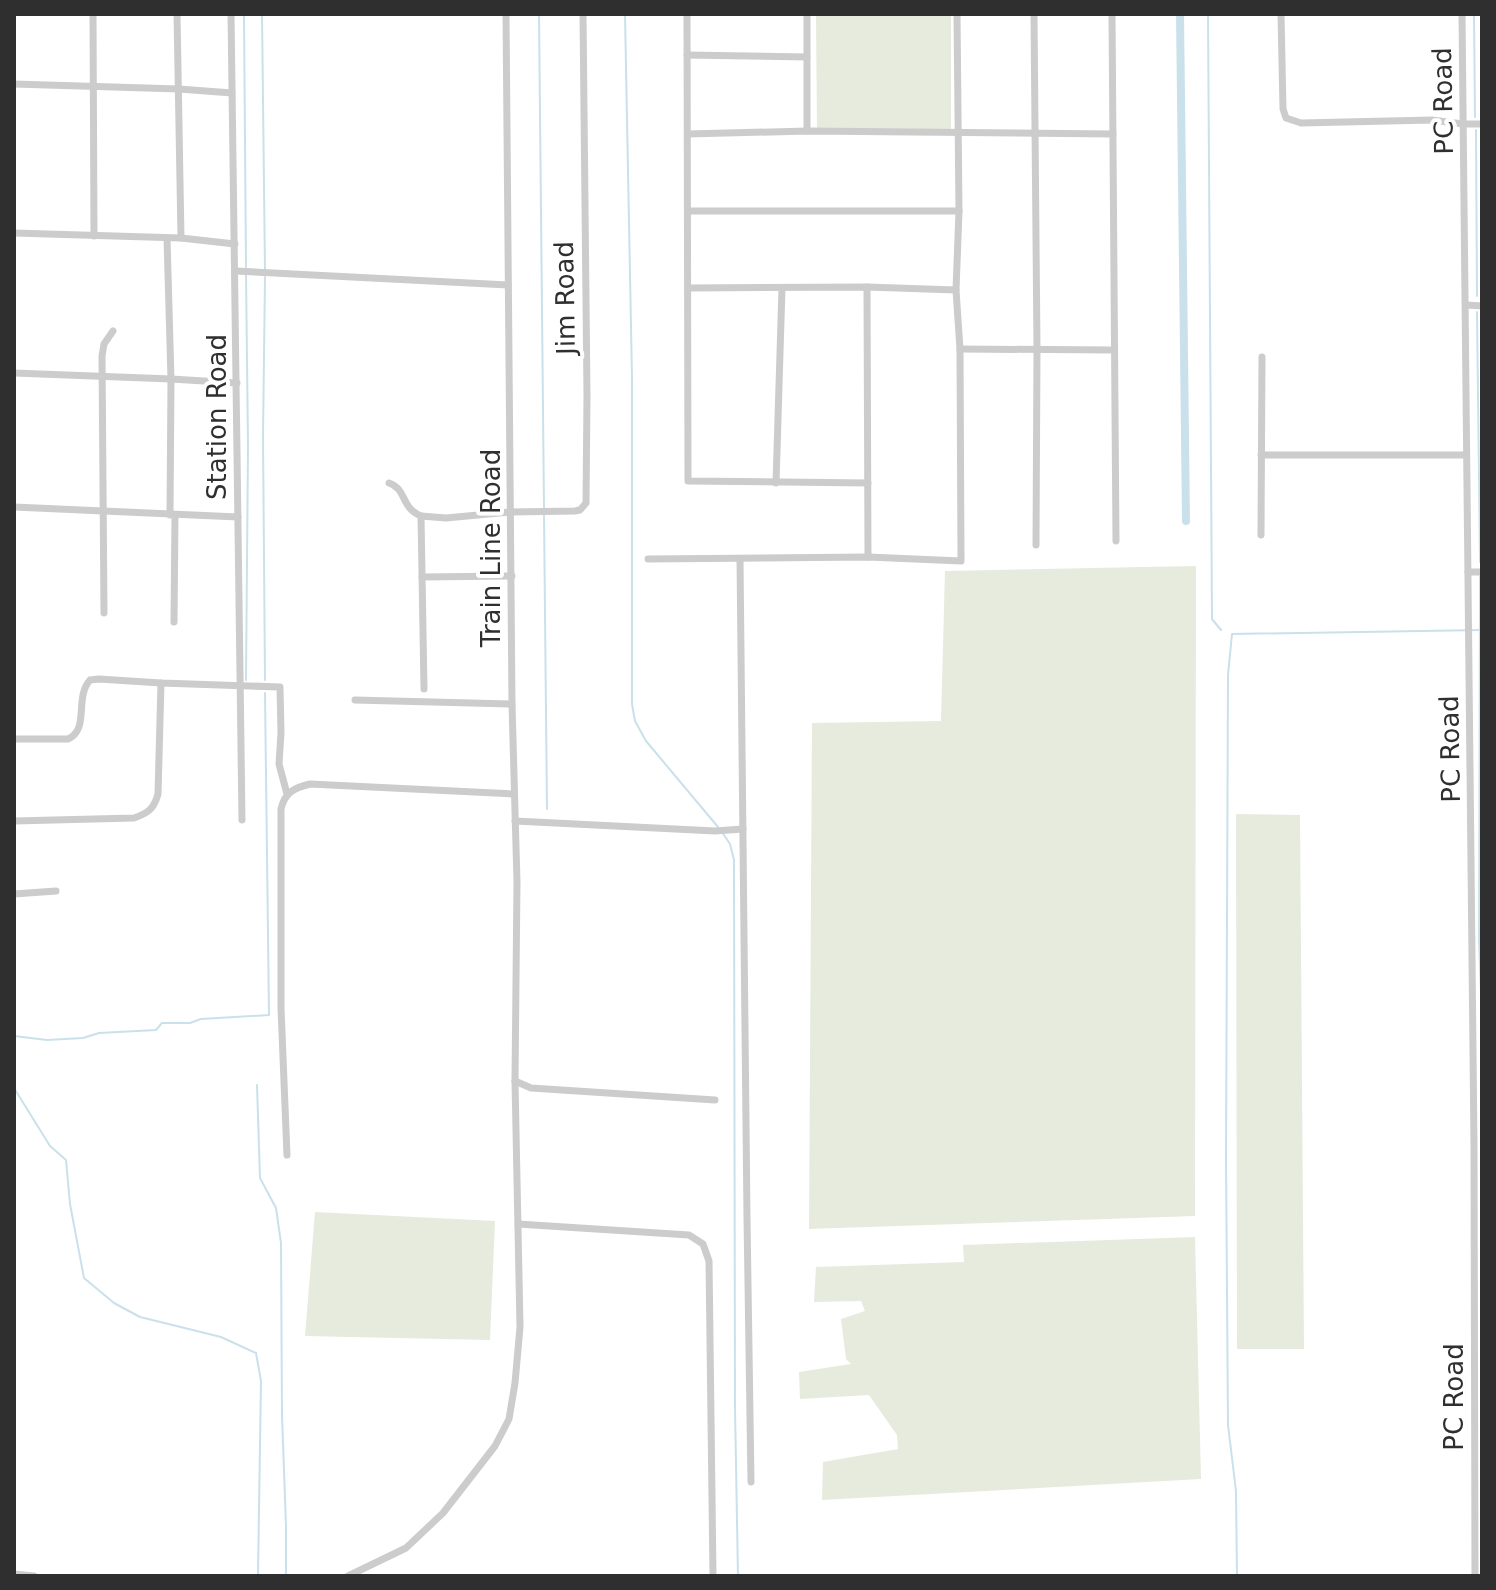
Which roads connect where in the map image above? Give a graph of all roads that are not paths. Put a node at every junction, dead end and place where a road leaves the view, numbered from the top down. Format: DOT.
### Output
graph roads {
  1 [pos="93,14"];
  2 [pos="177,14"];
  3 [pos="231,14"];
  4 [pos="506,14"];
  5 [pos="583,14"];
  6 [pos="687,14"];
  7 [pos="807,14"];
  8 [pos="957,14"];
  9 [pos="1034,14"];
  10 [pos="1112,14"];
  11 [pos="1281,14"];
  12 [pos="1462,14"];
  13 [pos="687,55"];
  14 [pos="807,57"];
  15 [pos="14,84"];
  16 [pos="94,87"];
  17 [pos="179,89"];
  18 [pos="232,93"];
  19 [pos="1463,124"];
  20 [pos="1482,124"];
  21 [pos="807,131"];
  22 [pos="958,132"];
  23 [pos="1035,133"];
  24 [pos="688,134"];
  25 [pos="1113,134"];
  26 [pos="688,211"];
  27 [pos="959,211"];
  28 [pos="14,233"];
  29 [pos="94,236"];
  30 [pos="167,238"];
  31 [pos="181,238"];
  32 [pos="235,244"];
  33 [pos="236,271"];
  34 [pos="508,285"];
  35 [pos="867,287"];
  36 [pos="688,288"];
  37 [pos="782,288"];
  38 [pos="956,290"];
  39 [pos="1466,305"];
  40 [pos="1482,306"];
  41 [pos="113,331"];
  42 [pos="960,349"];
  43 [pos="1037,349"];
  44 [pos="1113,350"];
  45 [pos="1262,357"];
  46 [pos="14,373"];
  47 [pos="102,376"];
  48 [pos="171,379"];
  49 [pos="237,383"];
  50 [pos="1261,455"];
  51 [pos="1466,455"];
  52 [pos="389,483"];
  53 [pos="776,483"];
  54 [pos="868,483"];
  55 [pos="14,507"];
  56 [pos="102,511"];
  57 [pos="511,512"];
  58 [pos="173,515"];
  59 [pos="421,516"];
  60 [pos="238,517"];
  61 [pos="1261,535"];
  62 [pos="1116,541"];
  63 [pos="1036,545"];
  64 [pos="868,557"];
  65 [pos="648,559"];
  66 [pos="740,559"];
  67 [pos="1468,572"];
  68 [pos="1482,572"];
  69 [pos="512,576"];
  70 [pos="422,577"];
  71 [pos="104,613"];
  72 [pos="174,622"];
  73 [pos="161,683"];
  74 [pos="240,685"];
  75 [pos="424,689"];
  76 [pos="355,700"];
  77 [pos="512,704"];
  78 [pos="14,739"];
  79 [pos="287,794"];
  80 [pos="513,794"];
  81 [pos="242,820"];
  82 [pos="14,821"];
  83 [pos="515,821"];
  84 [pos="743,829"];
  85 [pos="56,891"];
  86 [pos="14,894"];
  87 [pos="515,1081"];
  88 [pos="715,1100"];
  89 [pos="287,1155"];
  90 [pos="518,1224"];
  91 [pos="751,1482"];
  92 [pos="14,1574"];
  93 [pos="34,1576"];
  94 [pos="348,1576"];
  95 [pos="713,1576"];
  96 [pos="1475,1576"];
  1 -- 16 [label="street"];
  2 -- 17 [label="street"];
  3 -- 18 [label="street, Station Road"];
  4 -- 34 [label="street, Train Line Road"];
  5 -- 57 [label="street, Jim Road"];
  6 -- 13 [label="street"];
  7 -- 14 [label="street"];
  8 -- 22 [label="street"];
  9 -- 23 [label="street"];
  10 -- 25 [label="street"];
  11 -- 19 [label="street"];
  12 -- 19 [label="street, PC Road"];
  13 -- 14 [label="street"];
  13 -- 24 [label="street"];
  14 -- 21 [label="street"];
  15 -- 16 [label="street"];
  16 -- 17 [label="street"];
  16 -- 29 [label="street"];
  17 -- 18 [label="street"];
  17 -- 31 [label="street"];
  18 -- 32 [label="street, Station Road"];
  19 -- 20 [label="street"];
  19 -- 39 [label="street, PC Road"];
  21 -- 22 [label="street"];
  21 -- 24 [label="street"];
  22 -- 23 [label="street"];
  22 -- 27 [label="street"];
  23 -- 25 [label="street"];
  23 -- 43 [label="street"];
  24 -- 26 [label="street"];
  25 -- 44 [label="street"];
  26 -- 27 [label="street"];
  26 -- 36 [label="street"];
  27 -- 38 [label="street"];
  28 -- 29 [label="street"];
  29 -- 30 [label="street"];
  30 -- 31 [label="street"];
  30 -- 48 [label="street"];
  31 -- 32 [label="street"];
  32 -- 33 [label="street, Station Road"];
  33 -- 34 [label="street"];
  33 -- 49 [label="street, Station Road"];
  34 -- 57 [label="street, Train Line Road"];
  35 -- 37 [label="street"];
  35 -- 38 [label="street"];
  35 -- 54 [label="street"];
  36 -- 37 [label="street"];
  36 -- 53 [label="street"];
  37 -- 53 [label="street"];
  38 -- 42 [label="street"];
  39 -- 40 [label="street"];
  39 -- 51 [label="street, PC Road"];
  41 -- 47 [label="street"];
  42 -- 43 [label="street"];
  42 -- 64 [label="street"];
  43 -- 44 [label="street"];
  43 -- 63 [label="street"];
  44 -- 62 [label="street"];
  45 -- 50 [label="street"];
  46 -- 47 [label="street"];
  47 -- 48 [label="street"];
  47 -- 56 [label="street"];
  48 -- 49 [label="street"];
  48 -- 58 [label="street"];
  49 -- 60 [label="street, Station Road"];
  50 -- 51 [label="street"];
  50 -- 61 [label="street"];
  51 -- 67 [label="street, PC Road"];
  52 -- 59 [label="street"];
  53 -- 54 [label="street"];
  54 -- 64 [label="street"];
  55 -- 56 [label="street"];
  56 -- 58 [label="street"];
  56 -- 71 [label="street"];
  57 -- 59 [label="street, Jim Road"];
  57 -- 69 [label="street, Train Line Road"];
  58 -- 60 [label="street"];
  58 -- 72 [label="street"];
  59 -- 70 [label="street"];
  60 -- 74 [label="street, Station Road"];
  64 -- 66 [label="street"];
  65 -- 66 [label="street"];
  66 -- 84 [label="street"];
  67 -- 68 [label="street"];
  67 -- 96 [label="street, PC Road"];
  69 -- 70 [label="street"];
  69 -- 77 [label="street, Train Line Road"];
  70 -- 75 [label="street"];
  73 -- 74 [label="street"];
  73 -- 78 [label="street"];
  73 -- 82 [label="street"];
  74 -- 79 [label="street"];
  74 -- 81 [label="street, Station Road"];
  76 -- 77 [label="street"];
  77 -- 80 [label="street, Train Line Road"];
  79 -- 80 [label="street"];
  79 -- 89 [label="street"];
  80 -- 83 [label="street, Train Line Road"];
  83 -- 84 [label="street"];
  83 -- 87 [label="street, Train Line Road"];
  84 -- 91 [label="street"];
  85 -- 86 [label="street"];
  87 -- 88 [label="street"];
  87 -- 90 [label="street, Train Line Road"];
  90 -- 94 [label="street, Train Line Road"];
  90 -- 95 [label="street"];
  92 -- 93 [label="street"];
}
